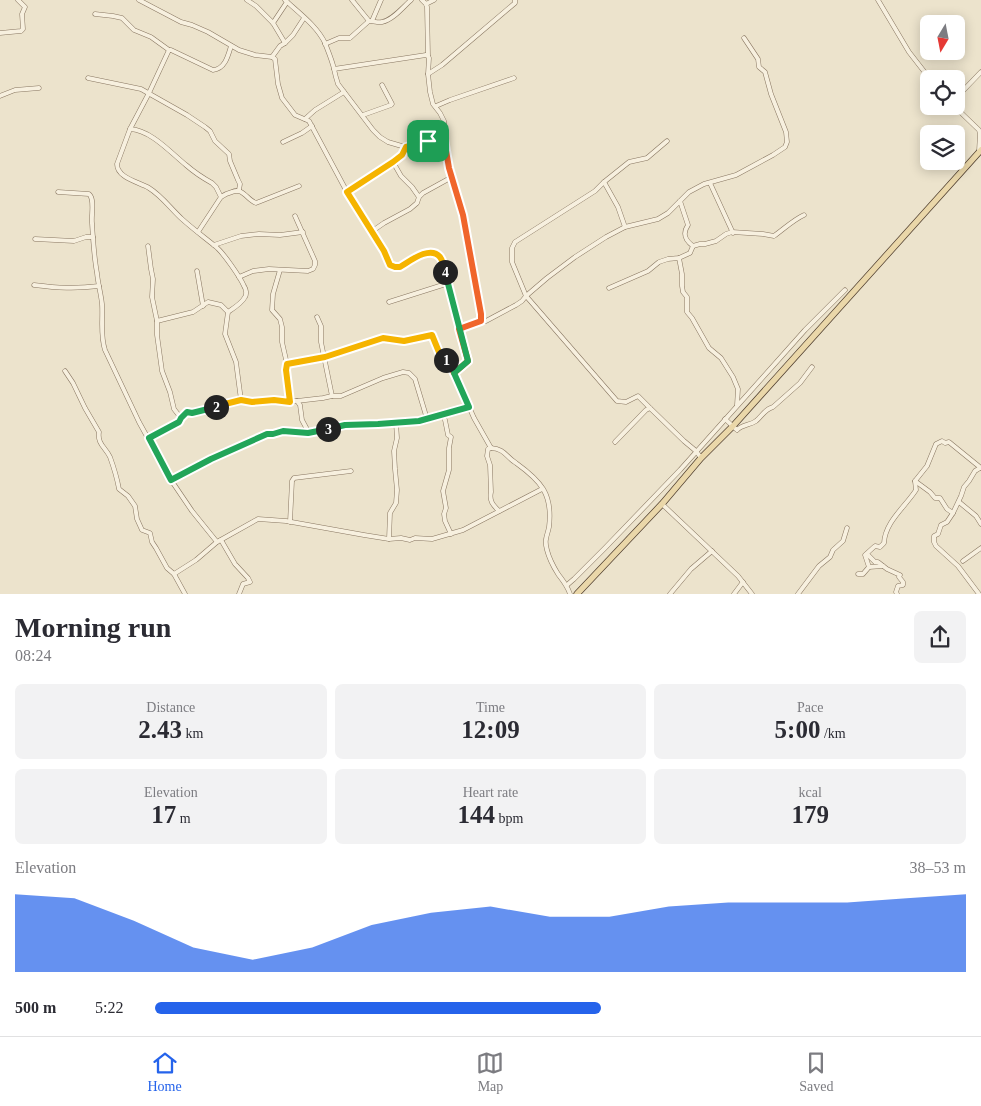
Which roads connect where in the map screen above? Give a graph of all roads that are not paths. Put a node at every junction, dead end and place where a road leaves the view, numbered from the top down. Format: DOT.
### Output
graph roads {
  1 [pos="18,0"];
  2 [pos="139,0"];
  3 [pos="247,0"];
  4 [pos="352,0"];
  5 [pos="381,0"];
  6 [pos="411,0"];
  7 [pos="422,0"];
  8 [pos="434,0"];
  9 [pos="515,0"];
  10 [pos="878,0"];
  11 [pos="286,1"];
  12 [pos="426,4"];
  13 [pos="95,14"];
  14 [pos="304,18"];
  15 [pos="371,21"];
  16 [pos="273,23"];
  17 [pos="0,33"];
  18 [pos="744,38"];
  19 [pos="285,43"];
  20 [pos="325,44"];
  21 [pos="231,46"];
  22 [pos="169,50"];
  23 [pos="428,56"];
  24 [pos="272,57"];
  25 [pos="334,69"];
  26 [pos="923,70"];
  27 [pos="981,72"];
  28 [pos="428,74"];
  29 [pos="88,78"];
  30 [pos="514,78"];
  31 [pos="382,86"];
  32 [pos="39,88"];
  33 [pos="965,89"];
  34 [pos="344,92"];
  35 [pos="149,93"];
  36 [pos="0,96"];
  37 [pos="436,106"];
  38 [pos="363,115"];
  39 [pos="963,115"];
  40 [pos="305,119"];
  41 [pos="312,126"];
  42 [pos="130,129"];
  43 [pos="444,139"];
  44 [pos="668,141"];
  45 [pos="283,142"];
  46 [pos="406,147"];
  47 [pos="980,151"];
  48 [pos="393,162"];
  49 [pos="452,177"];
  50 [pos="604,182"];
  51 [pos="710,183"];
  52 [pos="300,186"];
  53 [pos="239,190"];
  54 [pos="58,192"];
  55 [pos="347,192"];
  56 [pos="221,197"];
  57 [pos="419,197"];
  58 [pos="680,200"];
  59 [pos="804,215"];
  60 [pos="295,216"];
  61 [pos="625,227"];
  62 [pos="198,232"];
  63 [pos="303,232"];
  64 [pos="371,232"];
  65 [pos="733,233"];
  66 [pos="93,237"];
  67 [pos="35,239"];
  68 [pos="214,245"];
  69 [pos="148,246"];
  70 [pos="693,246"];
  71 [pos="679,258"];
  72 [pos="280,270"];
  73 [pos="197,271"];
  74 [pos="238,277"];
  75 [pos="449,283"];
  76 [pos="34,285"];
  77 [pos="99,286"];
  78 [pos="609,288"];
  79 [pos="845,290"];
  80 [pos="526,296"];
  81 [pos="389,302"];
  82 [pos="203,306"];
  83 [pos="228,312"];
  84 [pos="317,317"];
  85 [pos="157,321"];
  86 [pos="481,321"];
  87 [pos="459,329"];
  88 [pos="325,357"];
  89 [pos="287,364"];
  90 [pos="812,367"];
  91 [pos="65,370"];
  92 [pos="454,373"];
  93 [pos="332,396"];
  94 [pos="241,400"];
  95 [pos="297,401"];
  96 [pos="290,402"];
  97 [pos="737,406"];
  98 [pos="469,407"];
  99 [pos="650,408"];
  100 [pos="442,414"];
  101 [pos="181,418"];
  102 [pos="427,419"];
  103 [pos="725,420"];
  104 [pos="396,423"];
  105 [pos="733,426"];
  106 [pos="308,433"];
  107 [pos="149,438"];
  108 [pos="614,442"];
  109 [pos="491,448"];
  110 [pos="696,451"];
  111 [pos="701,458"];
  112 [pos="980,468"];
  113 [pos="352,471"];
  114 [pos="171,480"];
  115 [pos="915,481"];
  116 [pos="542,489"];
  117 [pos="959,502"];
  118 [pos="662,504"];
  119 [pos="499,511"];
  120 [pos="953,513"];
  121 [pos="290,522"];
  122 [pos="981,524"];
  123 [pos="847,528"];
  124 [pos="451,534"];
  125 [pos="389,538"];
  126 [pos="219,541"];
  127 [pos="981,548"];
  128 [pos="712,551"];
  129 [pos="867,554"];
  130 [pos="963,561"];
  131 [pos="883,566"];
  132 [pos="869,567"];
  133 [pos="174,574"];
  134 [pos="858,574"];
  135 [pos="743,582"];
  136 [pos="567,585"];
  137 [pos="185,594"];
  138 [pos="239,594"];
  139 [pos="570,594"];
  140 [pos="577,594"];
  141 [pos="670,594"];
  142 [pos="734,594"];
  143 [pos="752,594"];
  144 [pos="798,594"];
  145 [pos="897,594"];
  146 [pos="979,594"];
  1 -- 17 [label="street"];
  2 -- 21 [label="street"];
  3 -- 16 [label="street"];
  4 -- 15 [label="street"];
  5 -- 15 [label="street"];
  6 -- 15 [label="street"];
  7 -- 12 [label="street"];
  8 -- 12 [label="street"];
  9 -- 28 [label="street"];
  10 -- 26 [label="street"];
  11 -- 14 [label="street"];
  11 -- 16 [label="street"];
  12 -- 23 [label="street"];
  13 -- 22 [label="street"];
  14 -- 19 [label="street"];
  14 -- 20 [label="street"];
  15 -- 20 [label="street"];
  16 -- 19 [label="street"];
  18 -- 51 [label="street"];
  19 -- 24 [label="street"];
  20 -- 25 [label="street"];
  21 -- 22 [label="street"];
  21 -- 24 [label="street"];
  22 -- 35 [label="street"];
  23 -- 25 [label="street"];
  23 -- 28 [label="street"];
  24 -- 40 [label="street"];
  25 -- 34 [label="street"];
  27 -- 33 [label="street"];
  28 -- 37 [label="street"];
  29 -- 35 [label="street"];
  30 -- 37 [label="street"];
  31 -- 38 [label="street"];
  32 -- 36 [label="street"];
  34 -- 38 [label="street"];
  34 -- 40 [label="street"];
  35 -- 42 [label="street"];
  35 -- 53 [label="street"];
  37 -- 43 [label="street"];
  38 -- 46 [label="street"];
  39 -- 47 [label="street"];
  40 -- 41 [label="street"];
  41 -- 45 [label="street"];
  41 -- 55 [label="street"];
  42 -- 56 [label="street"];
  42 -- 62 [label="street"];
  43 -- 46 [label="street"];
  43 -- 49 [label="street"];
  44 -- 50 [label="street"];
  46 -- 48 [label="street"];
  47 -- 105 [label="main road"];
  48 -- 55 [label="street"];
  48 -- 57 [label="street"];
  49 -- 57 [label="street"];
  49 -- 86 [label="street"];
  50 -- 61 [label="street"];
  50 -- 80 [label="street"];
  51 -- 58 [label="street"];
  51 -- 65 [label="street"];
  52 -- 53 [label="street"];
  53 -- 56 [label="street"];
  54 -- 66 [label="street"];
  55 -- 64 [label="street"];
  56 -- 62 [label="street"];
  57 -- 64 [label="street"];
  58 -- 61 [label="street"];
  58 -- 70 [label="street"];
  59 -- 65 [label="street"];
  60 -- 63 [label="street"];
  61 -- 80 [label="street"];
  62 -- 68 [label="street"];
  63 -- 68 [label="street"];
  63 -- 72 [label="street"];
  64 -- 75 [label="street"];
  65 -- 70 [label="street"];
  66 -- 67 [label="street"];
  66 -- 77 [label="street"];
  68 -- 74 [label="street"];
  69 -- 85 [label="street"];
  70 -- 71 [label="street"];
  71 -- 78 [label="street"];
  71 -- 97 [label="street"];
  72 -- 74 [label="street"];
  72 -- 89 [label="street"];
  73 -- 82 [label="street"];
  74 -- 83 [label="street"];
  75 -- 81 [label="street"];
  75 -- 87 [label="street"];
  76 -- 77 [label="street"];
  77 -- 107 [label="street"];
  79 -- 97 [label="street"];
  80 -- 86 [label="street"];
  80 -- 99 [label="street"];
  82 -- 83 [label="street"];
  82 -- 85 [label="street"];
  83 -- 94 [label="street"];
  84 -- 88 [label="street"];
  85 -- 101 [label="street"];
  86 -- 87 [label="street"];
  87 -- 92 [label="street"];
  88 -- 89 [label="street"];
  88 -- 92 [label="street"];
  88 -- 93 [label="street"];
  89 -- 96 [label="street"];
  90 -- 105 [label="street"];
  91 -- 133 [label="street"];
  92 -- 98 [label="street"];
  93 -- 95 [label="street"];
  93 -- 102 [label="street"];
  94 -- 96 [label="street"];
  94 -- 101 [label="street"];
  95 -- 96 [label="street"];
  95 -- 106 [label="street"];
  97 -- 103 [label="street"];
  98 -- 100 [label="street"];
  98 -- 109 [label="street"];
  99 -- 108 [label="street"];
  99 -- 110 [label="street"];
  100 -- 102 [label="street"];
  100 -- 124 [label="street"];
  101 -- 107 [label="street"];
  102 -- 104 [label="street"];
  103 -- 105 [label="street"];
  103 -- 110 [label="street"];
  104 -- 106 [label="street"];
  104 -- 125 [label="street"];
  105 -- 111 [label="main road"];
  106 -- 114 [label="street"];
  107 -- 114 [label="street"];
  109 -- 116 [label="street"];
  109 -- 119 [label="street"];
  110 -- 111 [label="street"];
  110 -- 136 [label="street"];
  111 -- 118 [label="main road"];
  112 -- 115 [label="street"];
  112 -- 117 [label="street"];
  113 -- 121 [label="street"];
  114 -- 126 [label="street"];
  115 -- 120 [label="street"];
  115 -- 129 [label="street"];
  116 -- 119 [label="street"];
  116 -- 136 [label="street"];
  117 -- 120 [label="street"];
  117 -- 122 [label="street"];
  118 -- 128 [label="street"];
  118 -- 140 [label="main road"];
  119 -- 124 [label="street"];
  120 -- 146 [label="street"];
  121 -- 125 [label="street"];
  121 -- 126 [label="street"];
  123 -- 144 [label="street"];
  124 -- 125 [label="street"];
  126 -- 133 [label="street"];
  126 -- 138 [label="street"];
  127 -- 130 [label="street"];
  128 -- 135 [label="street"];
  128 -- 141 [label="street"];
  129 -- 131 [label="street"];
  129 -- 132 [label="street"];
  131 -- 132 [label="street"];
  131 -- 145 [label="street"];
  132 -- 134 [label="street"];
  133 -- 137 [label="street"];
  135 -- 142 [label="street"];
  135 -- 143 [label="street"];
  136 -- 139 [label="street"];
}
